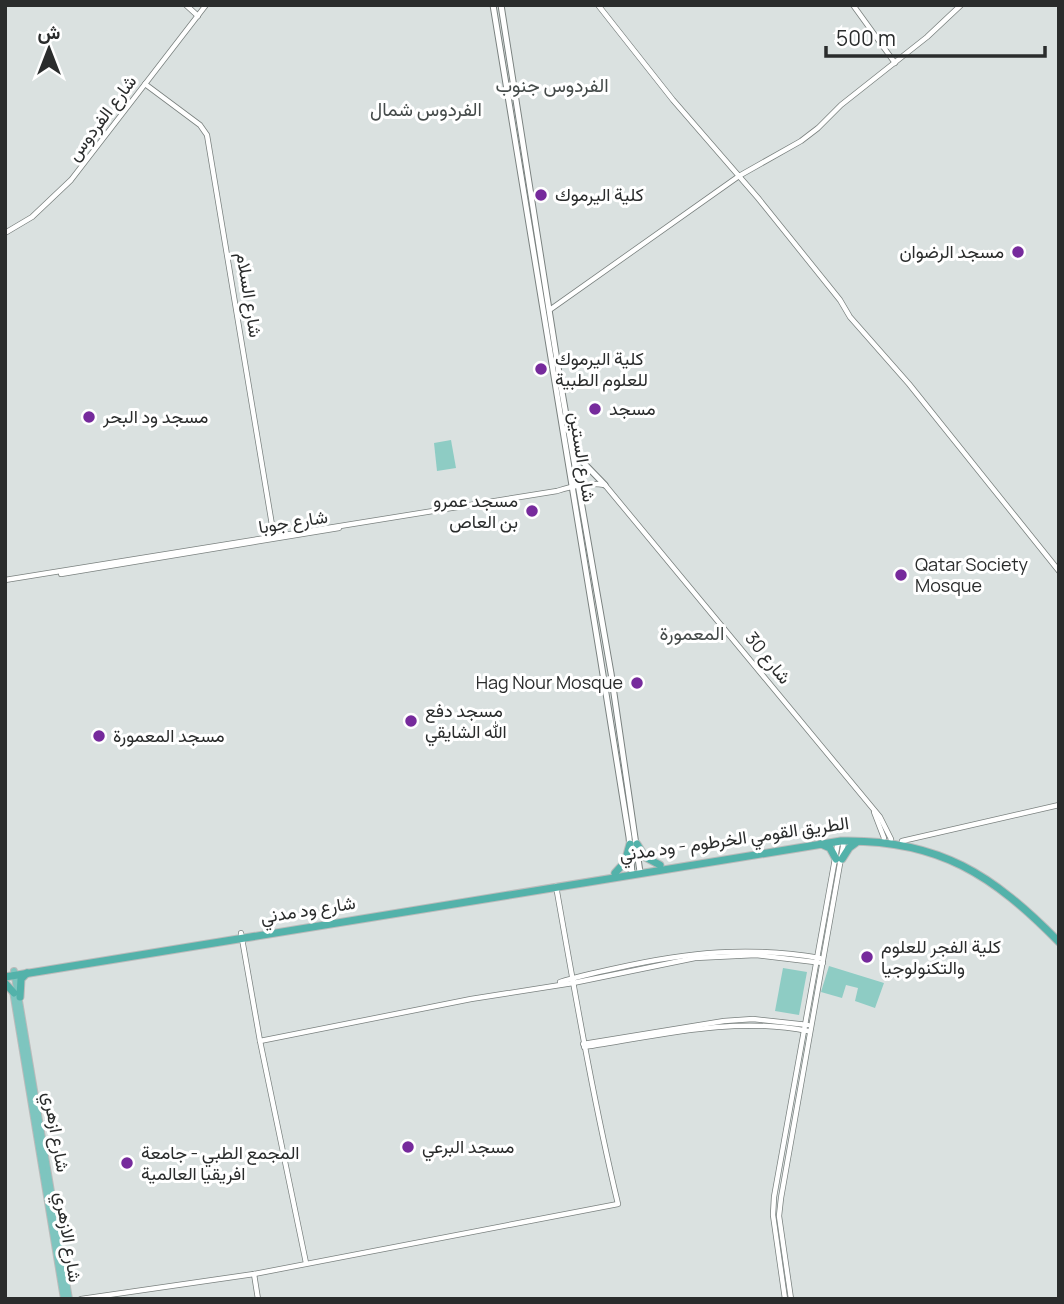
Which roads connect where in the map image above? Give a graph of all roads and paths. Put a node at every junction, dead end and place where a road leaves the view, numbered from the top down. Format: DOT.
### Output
graph roads {
  1 [pos="186,5"];
  2 [pos="206,5"];
  3 [pos="493,5"];
  4 [pos="500,5"];
  5 [pos="598,5"];
  6 [pos="853,5"];
  7 [pos="961,5"];
  8 [pos="198,16"];
  9 [pos="503,17"];
  10 [pos="495,18"];
  11 [pos="895,62"];
  12 [pos="145,84"];
  13 [pos="739,176"];
  14 [pos="5,233"];
  15 [pos="551,309"];
  16 [pos="575,454"];
  17 [pos="605,485"];
  18 [pos="581,486"];
  19 [pos="572,488"];
  20 [pos="274,537"];
  21 [pos="1059,571"];
  22 [pos="5,582"];
  23 [pos="604,659"];
  24 [pos="610,666"];
  25 [pos="602,668"];
  26 [pos="1059,805"];
  27 [pos="632,837"];
  28 [pos="887,839"];
  29 [pos="841,841"];
  30 [pos="860,841"];
  31 [pos="902,841"];
  32 [pos="817,843"];
  33 [pos="839,859"];
  34 [pos="660,865"];
  35 [pos="635,871"];
  36 [pos="616,874"];
  37 [pos="594,876"];
  38 [pos="556,886"];
  39 [pos="241,935"];
  40 [pos="1059,937"];
  41 [pos="1059,942"];
  42 [pos="821,960"];
  43 [pos="30,972"];
  44 [pos="10,974"];
  45 [pos="572,981"];
  46 [pos="5,983"];
  47 [pos="17,995"];
  48 [pos="809,1028"];
  49 [pos="260,1041"];
  50 [pos="583,1045"];
  51 [pos="306,1263"];
  52 [pos="254,1274"];
  53 [pos="67,1299"];
  54 [pos="81,1299"];
  55 [pos="258,1299"];
  56 [pos="785,1299"];
  57 [pos="791,1299"];
  1 -- 8 [label="street"];
  2 -- 8 [label="street, شارع الفردوس"];
  3 -- 10 [label="main road, شارع الستين"];
  4 -- 9 [label="main road, شارع الستين"];
  5 -- 13 [label="street"];
  6 -- 11 [label="street"];
  7 -- 11 [label="street"];
  8 -- 12 [label="street, شارع الفردوس"];
  9 -- 10 [label="main road"];
  9 -- 15 [label="main road, شارع الستين"];
  10 -- 19 [label="main road, شارع الستين"];
  11 -- 13 [label="street"];
  12 -- 14 [label="street, شارع الفردوس"];
  12 -- 20 [label="street, شارع السلام"];
  13 -- 15 [label="street"];
  13 -- 21 [label="street"];
  15 -- 16 [label="main road, شارع الستين"];
  16 -- 17 [label="main road"];
  16 -- 18 [label="main road, شارع الستين"];
  17 -- 18 [label="street"];
  17 -- 28 [label="street, شارع 30"];
  18 -- 19 [label="street"];
  18 -- 23 [label="main road, شارع الستين"];
  19 -- 20 [label="street, شارع جوبا"];
  19 -- 23 [label="main road, شارع الستين"];
  20 -- 22 [label="street, شارع جوبا"];
  23 -- 24 [label="main road, شارع الستين"];
  23 -- 25 [label="main road, شارع الستين"];
  24 -- 25 [label="main road"];
  24 -- 27 [label="main road, شارع الستين"];
  25 -- 27 [label="main road, شارع الستين"];
  26 -- 31 [label="street"];
  27 -- 34 [label="highway"];
  27 -- 35 [label="main road, شارع الستين"];
  27 -- 36 [label="highway"];
  28 -- 31 [label="highway, الطريق القومي الخرطوم - ود مدني"];
  28 -- 34 [label="highway, الطريق القومي الخرطوم - ود مدني"];
  29 -- 30 [label="highway, الطريق القومي الخرطوم - ود مدني"];
  29 -- 32 [label="highway, الطريق القومي الخرطوم - ود مدني"];
  29 -- 33 [label="street"];
  30 -- 33 [label="highway"];
  30 -- 41 [label="highway, الطريق القومي الخرطوم - ود مدني"];
  31 -- 40 [label="highway, الطريق القومي الخرطوم - ود مدني"];
  32 -- 33 [label="highway"];
  32 -- 35 [label="highway, الطريق القومي الخرطوم - ود مدني"];
  33 -- 42 [label="street"];
  34 -- 35 [label="highway, الطريق القومي الخرطوم - ود مدني"];
  35 -- 36 [label="highway"];
  36 -- 37 [label="highway, الطريق القومي الخرطوم - ود مدني"];
  36 -- 38 [label="highway, شارع ود مدني"];
  37 -- 39 [label="highway, شارع ود مدني"];
  38 -- 39 [label="highway, شارع ود مدني"];
  38 -- 45 [label="street"];
  39 -- 43 [label="highway, شارع ود مدني"];
  39 -- 44 [label="highway, شارع ود مدني"];
  39 -- 49 [label="street"];
  42 -- 45 [label="street"];
  42 -- 48 [label="street"];
  43 -- 44 [label="highway, شارع ود مدني"];
  43 -- 47 [label="highway"];
  44 -- 47 [label="main road"];
  45 -- 49 [label="street"];
  45 -- 50 [label="street"];
  46 -- 47 [label="highway"];
  47 -- 53 [label="main road, شارع ازهري"];
  48 -- 50 [label="street"];
  48 -- 56 [label="street"];
  48 -- 57 [label="street"];
  49 -- 51 [label="street"];
  50 -- 51 [label="street"];
  51 -- 52 [label="street"];
  52 -- 54 [label="street"];
  52 -- 55 [label="street"];
}
